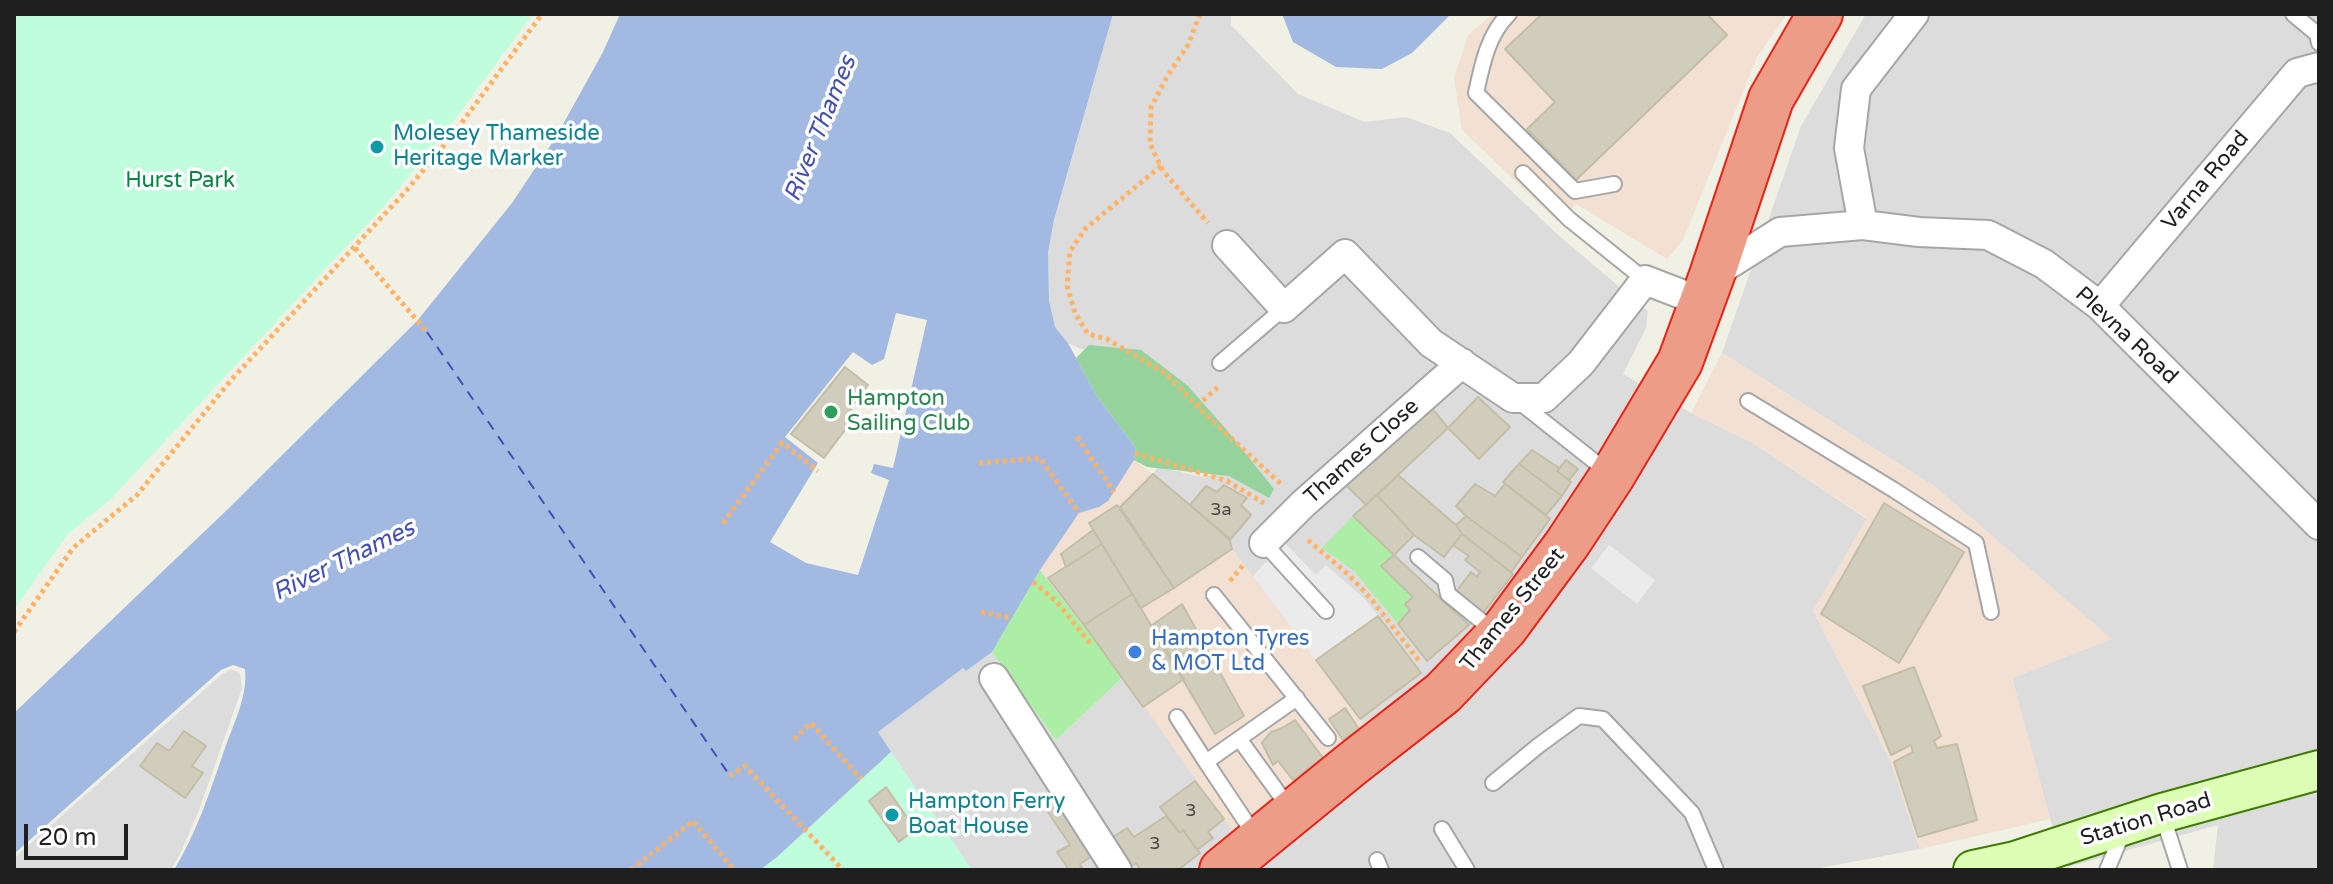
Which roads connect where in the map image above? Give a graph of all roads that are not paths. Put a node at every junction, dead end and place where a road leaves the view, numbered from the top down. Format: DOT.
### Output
graph roads {
  1 [pos="1509,14"];
  2 [pos="1820,14"];
  3 [pos="1914,14"];
  4 [pos="2293,14"];
  5 [pos="2318,36"];
  6 [pos="2319,67"];
  7 [pos="1523,173"];
  8 [pos="1614,184"];
  9 [pos="1863,225"];
  10 [pos="1227,245"];
  11 [pos="1645,280"];
  12 [pos="1707,289"];
  13 [pos="2100,306"];
  14 [pos="1284,308"];
  15 [pos="1220,363"];
  16 [pos="1462,363"];
  17 [pos="1513,398"];
  18 [pos="1748,401"];
  19 [pos="1612,476"];
  20 [pos="2319,525"];
  21 [pos="1264,543"];
  22 [pos="1418,557"];
  23 [pos="1216,596"];
  24 [pos="1326,611"];
  25 [pos="1991,612"];
  26 [pos="1498,635"];
  27 [pos="994,678"];
  28 [pos="1297,698"];
  29 [pos="1177,717"];
  30 [pos="1328,738"];
  31 [pos="1240,740"];
  32 [pos="1206,762"];
  33 [pos="2319,770"];
  34 [pos="1493,783"];
  35 [pos="1292,813"];
  36 [pos="2162,813"];
  37 [pos="2126,824"];
  38 [pos="1442,829"];
  39 [pos="1259,840"];
  40 [pos="1117,870"];
  41 [pos="1222,870"];
  42 [pos="1467,870"];
  43 [pos="1716,870"];
  44 [pos="1973,870"];
  45 [pos="2107,870"];
  46 [pos="2180,870"];
  1 -- 8 [label="lane"];
  2 -- 12 [label="highway, Thames Street"];
  3 -- 9 [label="street"];
  4 -- 5 [label="lane"];
  6 -- 13 [label="street, Varna Road"];
  7 -- 11 [label="lane"];
  9 -- 12 [label="street, Plevna Road"];
  9 -- 13 [label="street, Plevna Road"];
  10 -- 14 [label="street"];
  11 -- 12 [label="street"];
  11 -- 17 [label="street"];
  12 -- 19 [label="highway, Thames Street"];
  13 -- 20 [label="street, Plevna Road"];
  14 -- 15 [label="lane"];
  14 -- 16 [label="street"];
  16 -- 17 [label="street"];
  16 -- 21 [label="street, Thames Close"];
  17 -- 19 [label="lane"];
  18 -- 25 [label="lane"];
  19 -- 26 [label="highway, Thames Street"];
  21 -- 24 [label="lane"];
  22 -- 26 [label="lane"];
  23 -- 28 [label="lane"];
  26 -- 35 [label="highway, Thames Street"];
  27 -- 40 [label="street"];
  28 -- 30 [label="lane"];
  28 -- 31 [label="lane"];
  29 -- 32 [label="lane"];
  31 -- 32 [label="lane"];
  31 -- 35 [label="lane"];
  32 -- 39 [label="lane"];
  33 -- 36 [label="street, Station Road"];
  34 -- 43 [label="lane"];
  35 -- 39 [label="highway, Thames Street"];
  36 -- 37 [label="street, Station Road"];
  36 -- 46 [label="lane"];
  37 -- 44 [label="street, Station Road"];
  37 -- 45 [label="lane"];
  38 -- 42 [label="lane"];
  39 -- 41 [label="highway, Thames Street"];
}
